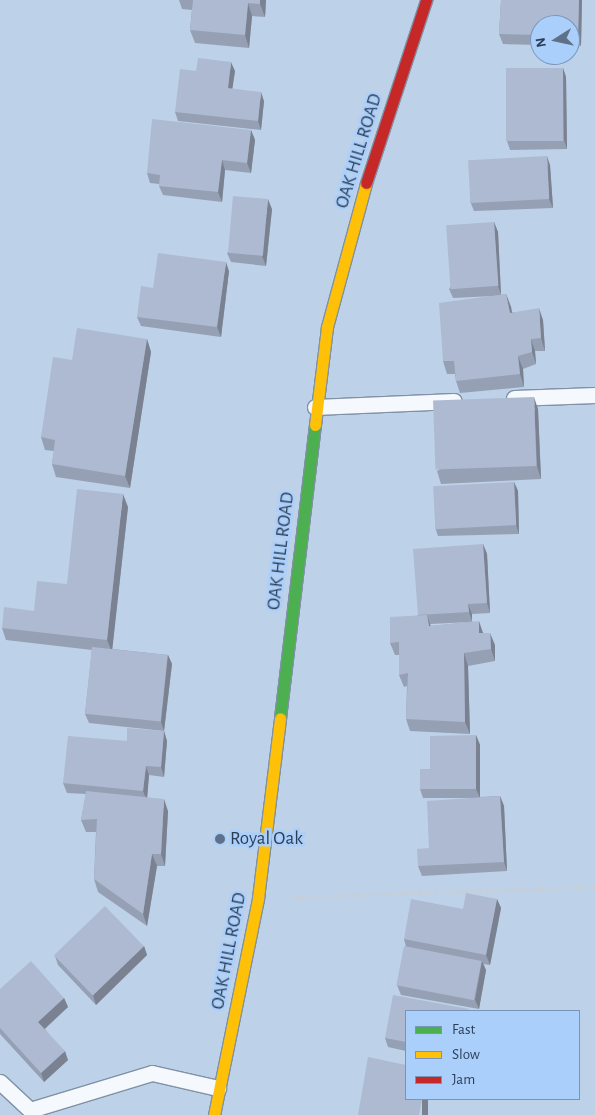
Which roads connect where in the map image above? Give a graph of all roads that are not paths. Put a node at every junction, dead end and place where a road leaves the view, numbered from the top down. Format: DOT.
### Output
graph roads {
  1 [pos="426,0"];
  2 [pos="595,395"];
  3 [pos="502,399"];
  4 [pos="473,400"];
  5 [pos="315,407"];
  6 [pos="0,1082"];
  7 [pos="218,1088"];
  8 [pos="214,1115"];
  1 -- 5 [label="main road, OAK HILL ROAD"];
  2 -- 3 [label="lane"];
  4 -- 5 [label="lane"];
  5 -- 7 [label="main road, OAK HILL ROAD"];
  6 -- 7 [label="lane"];
  7 -- 8 [label="main road, OAK HILL ROAD"];
}
